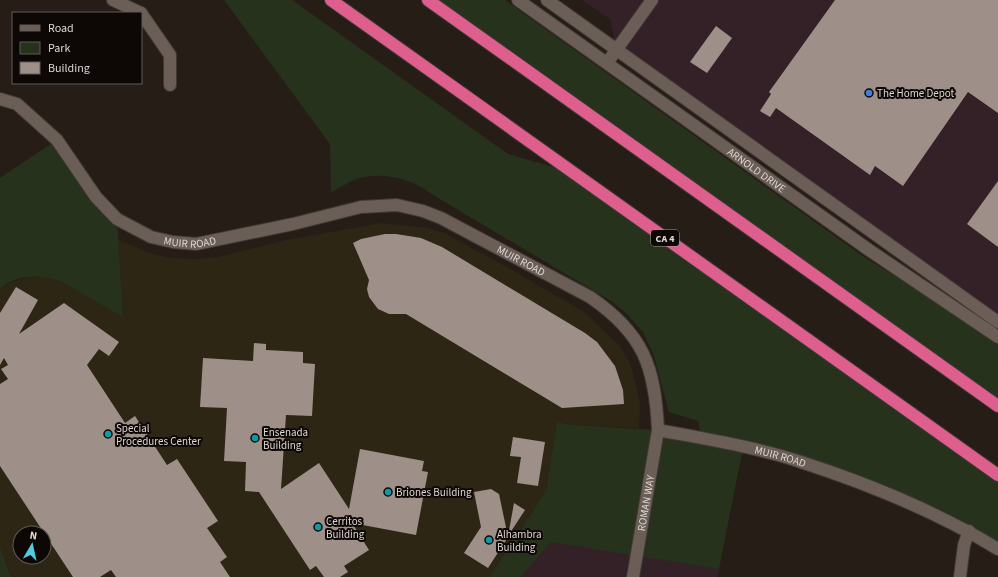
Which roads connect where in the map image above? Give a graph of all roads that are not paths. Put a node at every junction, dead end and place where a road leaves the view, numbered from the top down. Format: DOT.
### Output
graph roads {
  1 [pos="113,0"];
  2 [pos="331,0"];
  3 [pos="428,0"];
  4 [pos="518,0"];
  5 [pos="547,0"];
  6 [pos="652,0"];
  7 [pos="139,12"];
  8 [pos="142,14"];
  9 [pos="617,50"];
  10 [pos="607,63"];
  11 [pos="170,85"];
  12 [pos="0,99"];
  13 [pos="998,322"];
  14 [pos="998,337"];
  15 [pos="998,406"];
  16 [pos="658,430"];
  17 [pos="998,475"];
  18 [pos="969,532"];
  19 [pos="998,549"];
  20 [pos="633,577"];
  21 [pos="960,577"];
  1 -- 7 [label="street"];
  2 -- 17 [label="highway, CA 4"];
  3 -- 15 [label="highway"];
  4 -- 10 [label="street, ARNOLD DRIVE"];
  5 -- 9 [label="street, ARNOLD DRIVE"];
  6 -- 9 [label="street"];
  8 -- 11 [label="street"];
  9 -- 10 [label="street"];
  9 -- 13 [label="street, ARNOLD DRIVE"];
  10 -- 14 [label="street, ARNOLD DRIVE"];
  12 -- 16 [label="street, MUIR ROAD"];
  16 -- 18 [label="street, MUIR ROAD"];
  16 -- 20 [label="street, ROMAN WAY"];
  18 -- 19 [label="street, MUIR ROAD"];
  18 -- 21 [label="street"];
}
